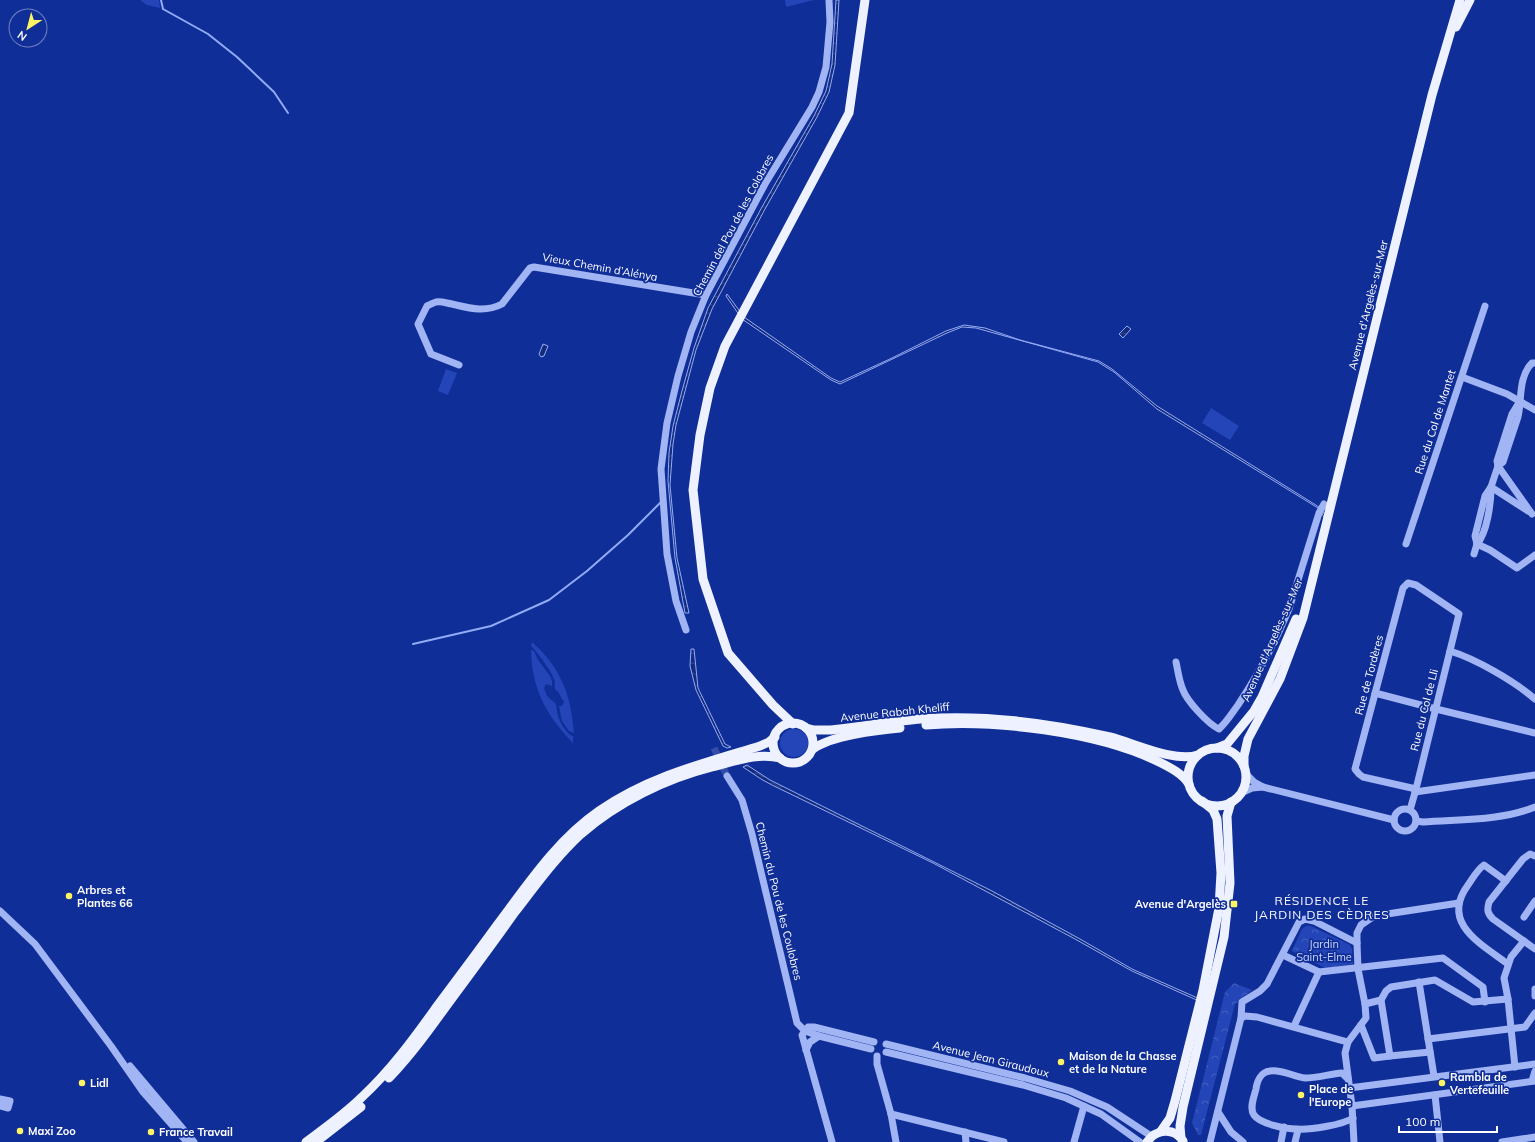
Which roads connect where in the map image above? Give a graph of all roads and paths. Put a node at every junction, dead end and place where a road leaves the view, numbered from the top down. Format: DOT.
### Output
graph roads {
  1 [pos="829,0"];
  2 [pos="865,0"];
  3 [pos="1460,0"];
  4 [pos="1470,0"];
  5 [pos="1448,42"];
  6 [pos="706,295"];
  7 [pos="1485,306"];
  8 [pos="1535,363"];
  9 [pos="459,365"];
  10 [pos="1462,377"];
  11 [pos="1520,401"];
  12 [pos="1535,410"];
  13 [pos="1498,466"];
  14 [pos="1491,487"];
  15 [pos="1324,504"];
  16 [pos="1533,515"];
  17 [pos="1406,544"];
  18 [pos="1477,544"];
  19 [pos="1474,554"];
  20 [pos="1535,555"];
  21 [pos="1314,574"];
  22 [pos="1459,614"];
  23 [pos="686,630"];
  24 [pos="1450,651"];
  25 [pos="1176,662"];
  26 [pos="1376,693"];
  27 [pos="1535,699"];
  28 [pos="773,706"];
  29 [pos="1436,709"];
  30 [pos="793,724"];
  31 [pos="806,728"];
  32 [pos="777,733"];
  33 [pos="1535,733"];
  34 [pos="1217,748"];
  35 [pos="812,749"];
  36 [pos="1198,755"];
  37 [pos="780,758"];
  38 [pos="1245,770"];
  39 [pos="1535,775"];
  40 [pos="727,776"];
  41 [pos="1189,784"];
  42 [pos="1263,787"];
  43 [pos="1416,790"];
  44 [pos="1241,793"];
  45 [pos="1202,802"];
  46 [pos="1231,802"];
  47 [pos="1535,807"];
  48 [pos="1410,810"];
  49 [pos="1394,820"];
  50 [pos="1416,821"];
  51 [pos="1535,856"];
  52 [pos="1506,881"];
  53 [pos="1535,901"];
  54 [pos="1459,903"];
  55 [pos="0,911"];
  56 [pos="1524,917"];
  57 [pos="1524,941"];
  58 [pos="1357,943"];
  59 [pos="1535,949"];
  60 [pos="1283,955"];
  61 [pos="1508,964"];
  62 [pos="1358,969"];
  63 [pos="1319,972"];
  64 [pos="1419,982"];
  65 [pos="1535,989"];
  66 [pos="1535,996"];
  67 [pos="1508,999"];
  68 [pos="1382,1000"];
  69 [pos="1485,1002"];
  70 [pos="1365,1004"];
  71 [pos="1535,1013"];
  72 [pos="1242,1018"];
  73 [pos="1361,1025"];
  74 [pos="1294,1026"];
  75 [pos="1511,1029"];
  76 [pos="805,1031"];
  77 [pos="819,1036"];
  78 [pos="1428,1039"];
  79 [pos="810,1042"];
  80 [pos="1348,1042"];
  81 [pos="886,1044"];
  82 [pos="111,1046"];
  83 [pos="873,1046"];
  84 [pos="806,1050"];
  85 [pos="886,1052"];
  86 [pos="1430,1052"];
  87 [pos="877,1056"];
  88 [pos="1390,1056"];
  89 [pos="1535,1064"];
  90 [pos="1515,1066"];
  91 [pos="1535,1071"];
  92 [pos="1434,1076"];
  93 [pos="1348,1079"];
  94 [pos="1534,1081"];
  95 [pos="1349,1088"];
  96 [pos="1435,1095"];
  97 [pos="0,1099"];
  98 [pos="0,1106"];
  99 [pos="1084,1106"];
  100 [pos="1352,1106"];
  101 [pos="1218,1112"];
  102 [pos="891,1114"];
  103 [pos="1353,1118"];
  104 [pos="1284,1127"];
  105 [pos="1298,1130"];
  106 [pos="1161,1131"];
  107 [pos="965,1132"];
  108 [pos="1535,1137"];
  109 [pos="1149,1139"];
  110 [pos="1182,1140"];
  111 [pos="1527,1140"];
  112 [pos="187,1142"];
  113 [pos="194,1142"];
  114 [pos="306,1142"];
  115 [pos="316,1142"];
  116 [pos="832,1142"];
  117 [pos="896,1142"];
  118 [pos="966,1142"];
  119 [pos="1004,1142"];
  120 [pos="1074,1142"];
  121 [pos="1140,1142"];
  122 [pos="1210,1142"];
  123 [pos="1243,1142"];
  124 [pos="1281,1142"];
  125 [pos="1295,1142"];
  126 [pos="1354,1142"];
  127 [pos="1440,1142"];
  128 [pos="1502,1142"];
  1 -- 6 [label="street, Chemin del Pou de les Colobres"];
  2 -- 28 [label="main road"];
  3 -- 5 [label="main road, Avenue d'Argelès-sur-Mer"];
  4 -- 5 [label="main road, Avenue d'Argelès-sur-Mer"];
  5 -- 21 [label="main road, Avenue d'Argelès-sur-Mer"];
  6 -- 9 [label="street, Vieux Chemin d’Alénya"];
  6 -- 23 [label="street, Chemin del Pou de les Colobres"];
  7 -- 10 [label="street, Rue du Col de Mantet"];
  8 -- 11 [label="street"];
  10 -- 11 [label="street"];
  10 -- 17 [label="street, Rue du Col de Mantet"];
  11 -- 12 [label="street"];
  11 -- 13 [label="street"];
  13 -- 14 [label="street"];
  13 -- 16 [label="street"];
  14 -- 16 [label="street"];
  14 -- 18 [label="street"];
  15 -- 25 [label="street"];
  18 -- 19 [label="street"];
  18 -- 20 [label="street"];
  21 -- 34 [label="main road, Avenue d'Argelès-sur-Mer"];
  21 -- 38 [label="main road, Avenue d'Argelès-sur-Mer"];
  22 -- 24 [label="street, Rue du Col de Lli"];
  22 -- 26 [label="street, Rue de Tordères"];
  24 -- 27 [label="street"];
  24 -- 29 [label="street, Rue du Col de Lli"];
  26 -- 29 [label="street"];
  26 -- 43 [label="street, Rue de Tordères"];
  28 -- 30 [label="main road"];
  28 -- 32 [label="main road"];
  29 -- 33 [label="street"];
  29 -- 43 [label="street, Rue du Col de Lli"];
  30 -- 31 [label="main road"];
  30 -- 32 [label="main road"];
  31 -- 35 [label="main road"];
  31 -- 36 [label="main road, Avenue Rabah Kheliff"];
  32 -- 37 [label="main road"];
  32 -- 114 [label="main road"];
  34 -- 36 [label="main road"];
  34 -- 38 [label="main road"];
  35 -- 37 [label="main road"];
  35 -- 41 [label="main road, Avenue Rabah Kheliff"];
  36 -- 41 [label="main road"];
  37 -- 115 [label="main road"];
  38 -- 42 [label="street"];
  38 -- 44 [label="main road"];
  39 -- 43 [label="street"];
  40 -- 76 [label="street, Chemin du Pou de les Coulobres"];
  41 -- 45 [label="main road"];
  42 -- 44 [label="street"];
  42 -- 49 [label="street"];
  43 -- 48 [label="street, Rue du Col de Lli"];
  44 -- 46 [label="main road"];
  45 -- 46 [label="main road"];
  45 -- 106 [label="main road"];
  46 -- 110 [label="main road"];
  47 -- 50 [label="street"];
  48 -- 49 [label="street"];
  48 -- 50 [label="street"];
  49 -- 50 [label="street"];
  51 -- 52 [label="street"];
  52 -- 54 [label="street"];
  52 -- 57 [label="street"];
  53 -- 56 [label="street"];
  54 -- 58 [label="street"];
  54 -- 61 [label="street"];
  55 -- 82 [label="street"];
  57 -- 59 [label="street"];
  57 -- 61 [label="street"];
  58 -- 60 [label="street"];
  58 -- 62 [label="street"];
  60 -- 63 [label="street"];
  60 -- 72 [label="street"];
  61 -- 67 [label="street"];
  62 -- 63 [label="street"];
  62 -- 69 [label="street"];
  62 -- 70 [label="street"];
  63 -- 74 [label="street"];
  64 -- 68 [label="street"];
  64 -- 69 [label="street"];
  64 -- 78 [label="street"];
  65 -- 66 [label="street"];
  67 -- 69 [label="street"];
  67 -- 75 [label="street"];
  68 -- 70 [label="street"];
  68 -- 88 [label="street"];
  70 -- 73 [label="street"];
  71 -- 75 [label="street"];
  72 -- 74 [label="street"];
  72 -- 101 [label="street"];
  73 -- 80 [label="street"];
  73 -- 88 [label="street"];
  74 -- 80 [label="street"];
  75 -- 78 [label="street"];
  75 -- 90 [label="street"];
  76 -- 77 [label="street"];
  76 -- 79 [label="street, Chemin du Pou de les Coulobres"];
  76 -- 83 [label="street"];
  76 -- 84 [label="street"];
  77 -- 79 [label="street"];
  77 -- 83 [label="street"];
  78 -- 86 [label="street"];
  79 -- 84 [label="street"];
  80 -- 93 [label="street"];
  81 -- 83 [label="street"];
  81 -- 85 [label="street"];
  81 -- 109 [label="street, Avenue Jean Giraudoux"];
  82 -- 112 [label="street"];
  82 -- 113 [label="street"];
  83 -- 87 [label="street"];
  84 -- 116 [label="street"];
  85 -- 87 [label="street"];
  85 -- 99 [label="street, Avenue Jean Giraudoux"];
  86 -- 88 [label="street"];
  86 -- 92 [label="street"];
  87 -- 102 [label="street"];
  89 -- 90 [label="street"];
  90 -- 92 [label="street"];
  91 -- 94 [label="street"];
  92 -- 95 [label="street"];
  93 -- 95 [label="street"];
  93 -- 104 [label="street"];
  94 -- 96 [label="street"];
  95 -- 100 [label="street"];
  96 -- 100 [label="street"];
  96 -- 127 [label="street"];
  97 -- 98 [label="street"];
  99 -- 120 [label="street"];
  99 -- 121 [label="street, Avenue Jean Giraudoux"];
  100 -- 103 [label="street"];
  101 -- 122 [label="street"];
  101 -- 123 [label="street"];
  102 -- 107 [label="street"];
  102 -- 117 [label="street"];
  103 -- 105 [label="street"];
  103 -- 126 [label="street"];
  104 -- 105 [label="street"];
  104 -- 124 [label="street"];
  105 -- 125 [label="street"];
  106 -- 109 [label="main road"];
  106 -- 110 [label="main road"];
  107 -- 118 [label="street"];
  107 -- 119 [label="street"];
  108 -- 111 [label="street"];
  111 -- 128 [label="street"];
}
